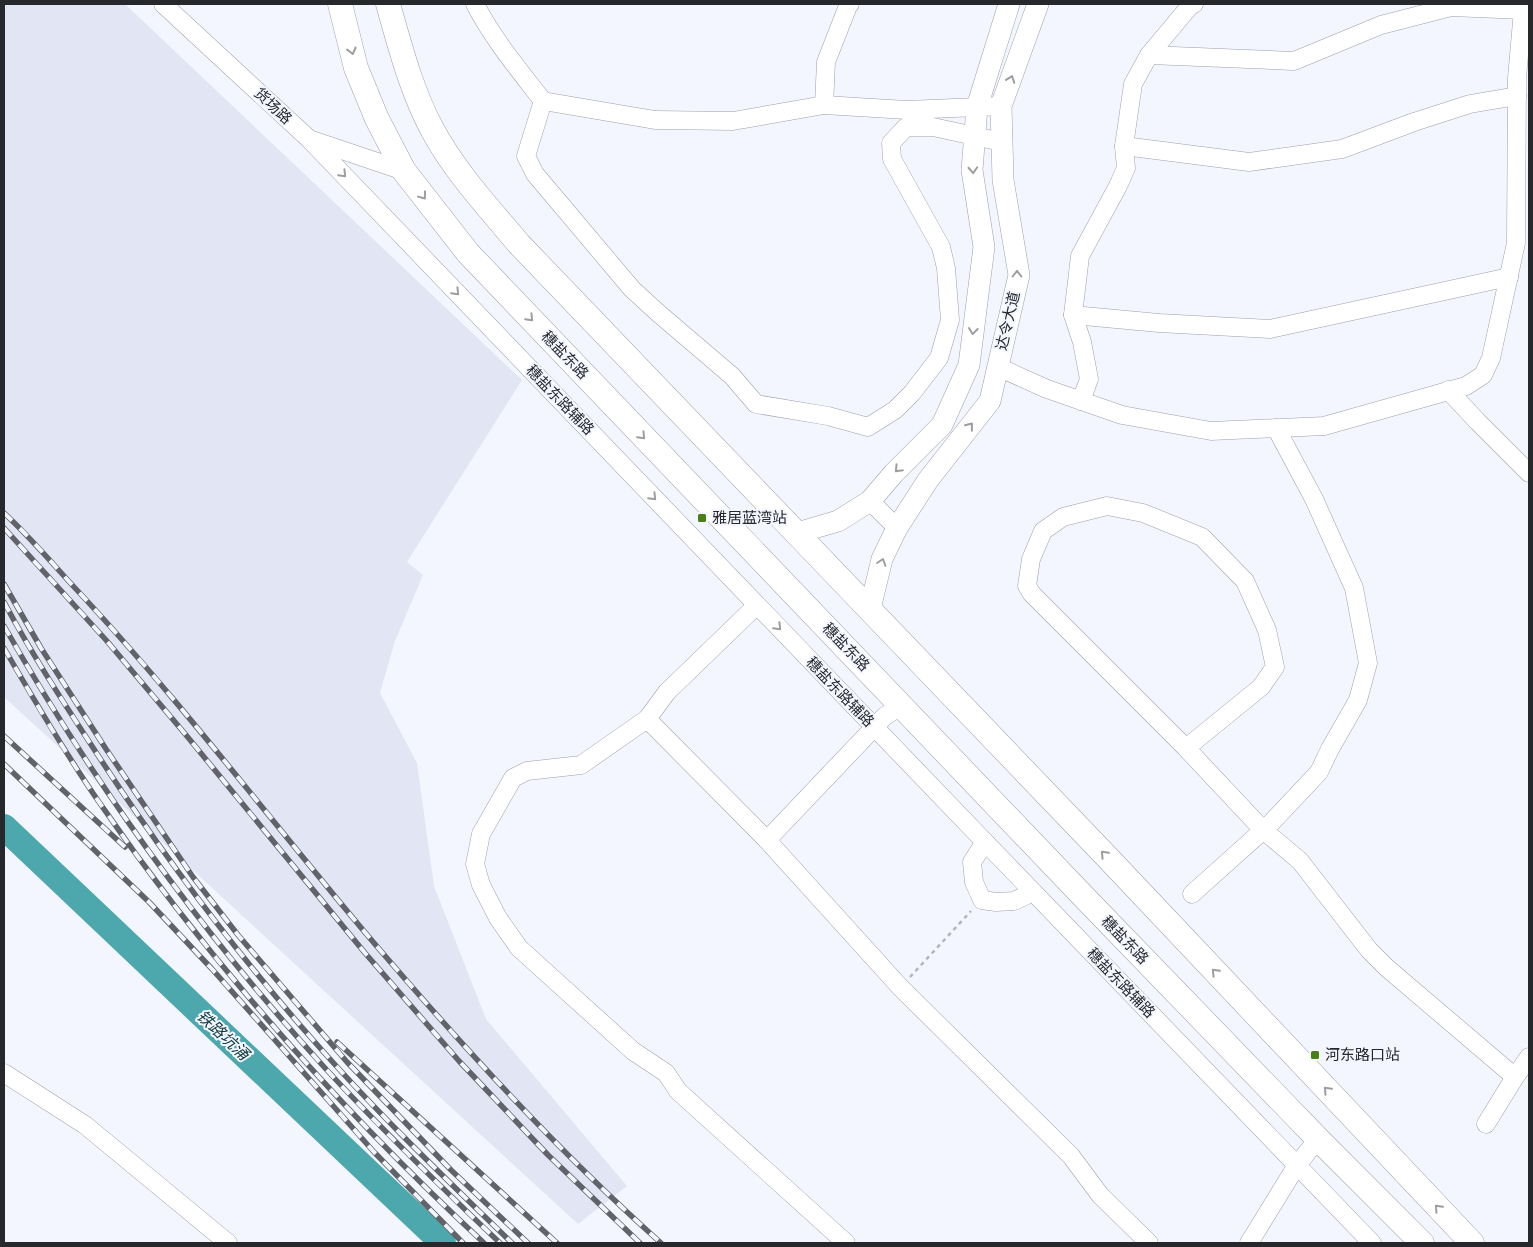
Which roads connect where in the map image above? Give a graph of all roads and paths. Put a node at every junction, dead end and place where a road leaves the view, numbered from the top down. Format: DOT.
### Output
graph roads {
  1 [pos="163,4"];
  2 [pos="340,4"];
  3 [pos="388,4"];
  4 [pos="475,4"];
  5 [pos="850,4"];
  6 [pos="1009,4"];
  7 [pos="1038,4"];
  8 [pos="1194,4"];
  9 [pos="1524,7"];
  10 [pos="1149,55"];
  11 [pos="1517,96"];
  12 [pos="543,101"];
  13 [pos="824,105"];
  14 [pos="1002,106"];
  15 [pos="976,107"];
  16 [pos="975,136"];
  17 [pos="309,139"];
  18 [pos="1002,142"];
  19 [pos="1124,146"];
  20 [pos="404,171"];
  21 [pos="1509,277"];
  22 [pos="1073,315"];
  23 [pos="998,367"];
  24 [pos="1448,390"];
  25 [pos="1081,401"];
  26 [pos="1276,428"];
  27 [pos="1529,473"];
  28 [pos="870,501"];
  29 [pos="897,528"];
  30 [pos="797,533"];
  31 [pos="757,606"];
  32 [pos="870,609"];
  33 [pos="902,706"];
  34 [pos="647,719"];
  35 [pos="874,727"];
  36 [pos="1186,748"];
  37 [pos="1263,830"];
  38 [pos="767,840"];
  39 [pos="985,842"];
  40 [pos="1033,892"];
  41 [pos="1192,894"];
  42 [pos="982,900"];
  43 [pos="900,987"];
  44 [pos="1529,1057"];
  45 [pos="4,1073"];
  46 [pos="1515,1077"];
  47 [pos="1486,1124"];
  48 [pos="1318,1140"];
  49 [pos="1297,1165"];
  50 [pos="228,1243"];
  51 [pos="846,1243"];
  52 [pos="1149,1243"];
  53 [pos="1249,1243"];
  54 [pos="1372,1243"];
  55 [pos="1422,1243"];
  56 [pos="1472,1243"];
  1 -- 17 [label="street, 货场路"];
  2 -- 20 [label="main road, 穗盐东路, one-way"];
  3 -- 30 [label="main road"];
  4 -- 12 [label="street"];
  5 -- 13 [label="street"];
  6 -- 15 [label="street, 达令大道"];
  14 -- 7 [label="street, 达令大道, one-way"];
  8 -- 10 [label="street"];
  9 -- 10 [label="street"];
  9 -- 11 [label="street"];
  10 -- 19 [label="street"];
  11 -- 19 [label="street"];
  11 -- 21 [label="street"];
  12 -- 13 [label="street"];
  12 -- 16 [label="street"];
  13 -- 15 [label="street"];
  14 -- 15 [label="street"];
  14 -- 18 [label="street, 达令大道"];
  15 -- 16 [label="street, 达令大道"];
  16 -- 18 [label="street"];
  16 -- 28 [label="street, 达令大道, one-way"];
  17 -- 20 [label="street, 货场路"];
  17 -- 31 [label="street, 穗盐东路辅路, one-way"];
  23 -- 18 [label="street, 达令大道, one-way"];
  19 -- 22 [label="street"];
  20 -- 33 [label="main road, 穗盐东路, one-way"];
  21 -- 22 [label="street"];
  21 -- 24 [label="street"];
  22 -- 25 [label="street"];
  23 -- 25 [label="street"];
  29 -- 23 [label="street, 达令大道, one-way"];
  24 -- 26 [label="street"];
  24 -- 27 [label="street"];
  25 -- 26 [label="street"];
  26 -- 37 [label="street"];
  28 -- 29 [label="street"];
  28 -- 30 [label="street, 达令大道"];
  32 -- 29 [label="street, 达令大道, one-way"];
  30 -- 32 [label="main road"];
  31 -- 34 [label="street"];
  31 -- 35 [label="street, 穗盐东路辅路, one-way"];
  56 -- 32 [label="main road, one-way"];
  33 -- 35 [label="street"];
  33 -- 48 [label="main road, 穗盐东路"];
  34 -- 38 [label="street"];
  34 -- 51 [label="street"];
  35 -- 38 [label="street"];
  35 -- 39 [label="street, 穗盐东路辅路"];
  36 -- 36 [label="street"];
  36 -- 37 [label="street"];
  37 -- 41 [label="street"];
  37 -- 46 [label="street"];
  38 -- 43 [label="street"];
  39 -- 40 [label="street, 穗盐东路辅路"];
  39 -- 42 [label="street"];
  40 -- 42 [label="street"];
  40 -- 49 [label="street, 穗盐东路辅路"];
  42 -- 43 [label="path"];
  43 -- 52 [label="street"];
  44 -- 46 [label="street"];
  45 -- 50 [label="street"];
  46 -- 47 [label="street"];
  48 -- 49 [label="street"];
  48 -- 55 [label="main road, 穗盐东路"];
  49 -- 53 [label="street"];
  49 -- 54 [label="street, 穗盐东路辅路"];
}
